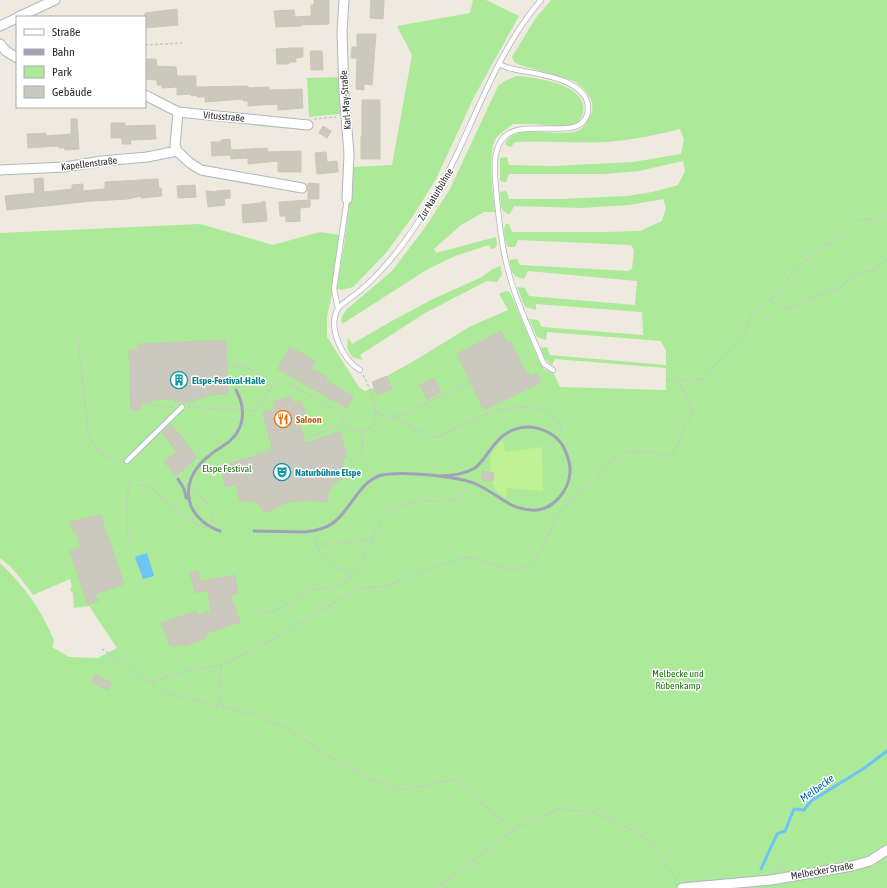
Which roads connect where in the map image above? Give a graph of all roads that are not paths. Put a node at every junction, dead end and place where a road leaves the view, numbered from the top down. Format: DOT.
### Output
graph roads {
  1 [pos="55,0"];
  2 [pos="344,0"];
  3 [pos="541,0"];
  4 [pos="39,3"];
  5 [pos="20,16"];
  6 [pos="16,18"];
  7 [pos="0,26"];
  8 [pos="0,44"];
  9 [pos="16,57"];
  10 [pos="499,64"];
  11 [pos="146,96"];
  12 [pos="178,112"];
  13 [pos="308,124"];
  14 [pos="177,151"];
  15 [pos="0,170"];
  16 [pos="302,188"];
  17 [pos="347,199"];
  18 [pos="338,309"];
  19 [pos="360,370"];
  20 [pos="553,370"];
  21 [pos="182,407"];
  22 [pos="127,461"];
  23 [pos="887,850"];
  24 [pos="683,888"];
  1 -- 4 [label="street"];
  2 -- 17 [label="street, Karl-May-Straße"];
  3 -- 10 [label="lane, Zur Naturbühne"];
  4 -- 5 [label="street"];
  6 -- 7 [label="street"];
  8 -- 9 [label="street"];
  10 -- 18 [label="lane, Zur Naturbühne"];
  10 -- 20 [label="lane"];
  11 -- 12 [label="street, Vitusstraße"];
  12 -- 13 [label="street, Vitusstraße"];
  12 -- 14 [label="street"];
  14 -- 15 [label="street, Kapellenstraße"];
  14 -- 16 [label="street"];
  17 -- 18 [label="lane"];
  18 -- 19 [label="lane"];
  21 -- 22 [label="lane"];
  23 -- 24 [label="street, Melbecker Straße"];
}
